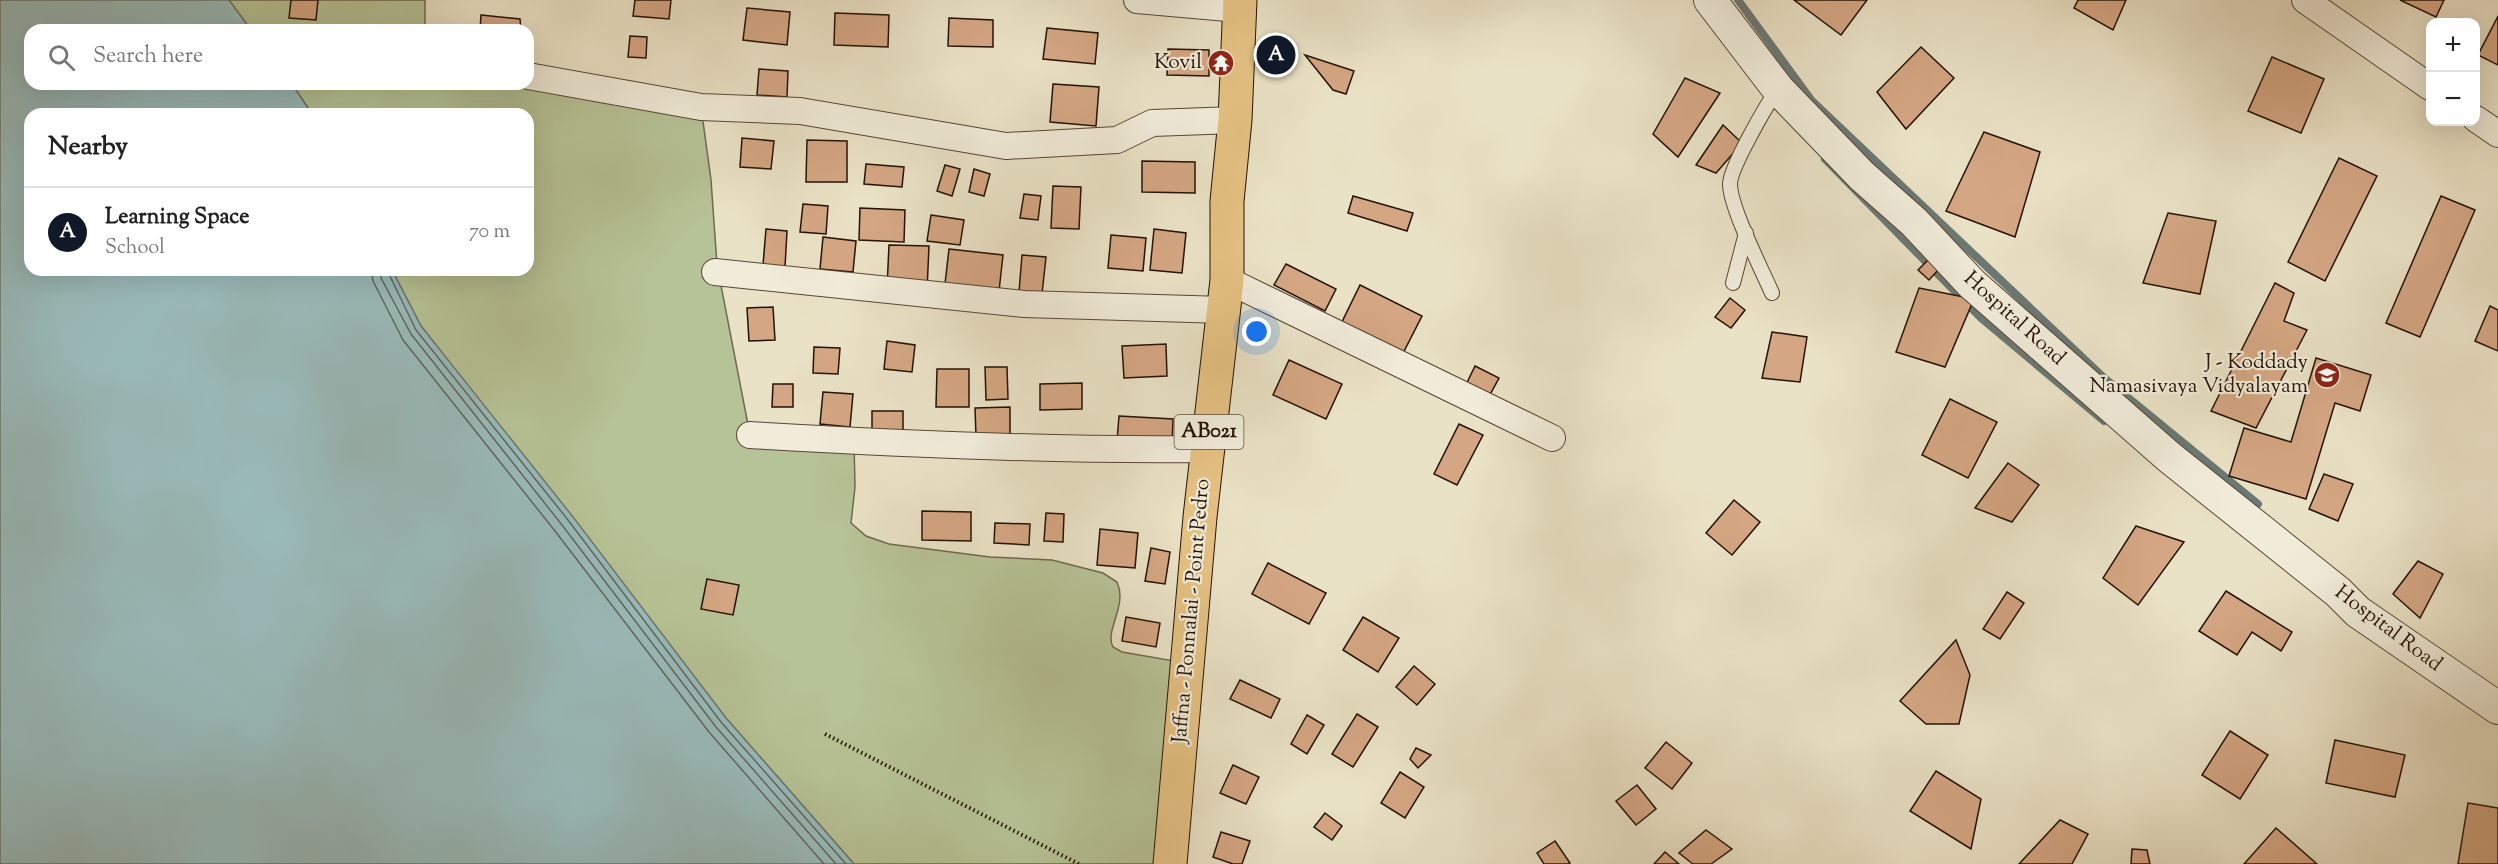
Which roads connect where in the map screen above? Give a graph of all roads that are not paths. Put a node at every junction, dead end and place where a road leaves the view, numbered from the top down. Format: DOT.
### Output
graph roads {
  1 [pos="1137,0"];
  2 [pos="1710,0"];
  3 [pos="2305,0"];
  4 [pos="1239,4"];
  5 [pos="534,77"];
  6 [pos="2426,84"];
  7 [pos="1778,89"];
  8 [pos="1235,120"];
  9 [pos="2480,122"];
  10 [pos="2498,134"];
  11 [pos="1746,233"];
  12 [pos="715,272"];
  13 [pos="1733,283"];
  14 [pos="1772,293"];
  15 [pos="1226,295"];
  16 [pos="750,435"];
  17 [pos="1552,438"];
  18 [pos="1207,449"];
  19 [pos="2498,708"];
  20 [pos="1170,864"];
  1 -- 4 [label="street"];
  2 -- 7 [label="street, Hospital Road"];
  3 -- 6 [label="street"];
  4 -- 8 [label="main road, Jaffna - Ponnalai - Point Pedro / AB021"];
  5 -- 8 [label="street"];
  7 -- 11 [label="lane"];
  7 -- 19 [label="street, Hospital Road"];
  8 -- 15 [label="main road, Jaffna - Ponnalai - Point Pedro / AB021"];
  9 -- 10 [label="street"];
  11 -- 13 [label="lane"];
  11 -- 14 [label="lane"];
  12 -- 15 [label="street"];
  15 -- 17 [label="street"];
  15 -- 18 [label="main road, Jaffna - Ponnalai - Point Pedro / AB021"];
  16 -- 18 [label="street"];
  18 -- 20 [label="main road, Jaffna - Ponnalai - Point Pedro / AB021"];
}
